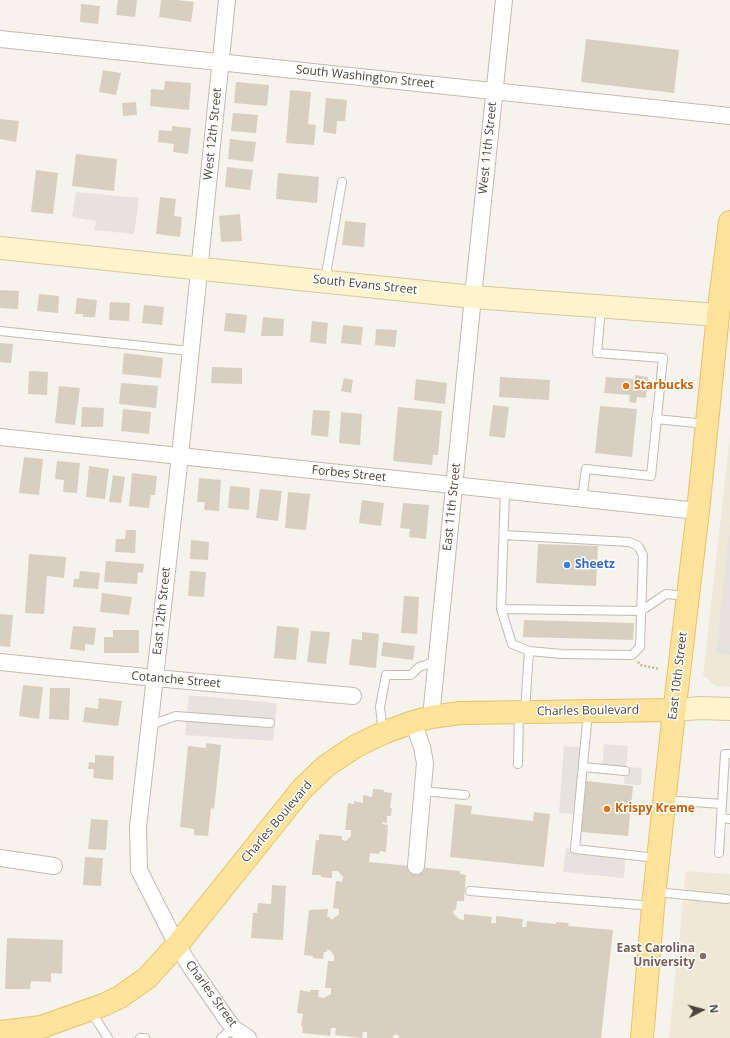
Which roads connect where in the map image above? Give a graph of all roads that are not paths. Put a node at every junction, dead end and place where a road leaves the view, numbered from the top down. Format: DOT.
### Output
graph roads {
  1 [pos="227,0"];
  2 [pos="504,0"];
  3 [pos="0,39"];
  4 [pos="220,62"];
  5 [pos="494,91"];
  6 [pos="730,116"];
  7 [pos="342,182"];
  8 [pos="730,222"];
  9 [pos="0,248"];
  10 [pos="199,268"];
  11 [pos="325,281"];
  12 [pos="473,297"];
  13 [pos="601,306"];
  14 [pos="724,316"];
  15 [pos="0,331"];
  16 [pos="190,351"];
  17 [pos="656,419"];
  18 [pos="707,424"];
  19 [pos="0,437"];
  20 [pos="180,456"];
  21 [pos="454,485"];
  22 [pos="505,490"];
  23 [pos="582,498"];
  24 [pos="698,511"];
  25 [pos="504,535"];
  26 [pos="688,596"];
  27 [pos="501,609"];
  28 [pos="641,611"];
  29 [pos="529,651"];
  30 [pos="437,661"];
  31 [pos="0,662"];
  32 [pos="155,678"];
  33 [pos="353,696"];
  34 [pos="730,709"];
  35 [pos="675,710"];
  36 [pos="522,712"];
  37 [pos="588,712"];
  38 [pos="422,720"];
  39 [pos="270,723"];
  40 [pos="150,725"];
  41 [pos="383,733"];
  42 [pos="728,754"];
  43 [pos="518,764"];
  44 [pos="583,767"];
  45 [pos="625,771"];
  46 [pos="422,791"];
  47 [pos="465,795"];
  48 [pos="664,800"];
  49 [pos="722,804"];
  50 [pos="726,818"];
  51 [pos="719,852"];
  52 [pos="0,858"];
  53 [pos="658,858"];
  54 [pos="54,866"];
  55 [pos="416,866"];
  56 [pos="470,892"];
  57 [pos="727,898"];
  58 [pos="654,899"];
  59 [pos="177,945"];
  60 [pos="90,1009"];
  61 [pos="233,1028"];
  62 [pos="0,1032"];
  63 [pos="108,1038"];
  64 [pos="140,1038"];
  65 [pos="145,1038"];
  66 [pos="220,1038"];
  67 [pos="248,1038"];
  68 [pos="642,1038"];
  1 -- 4 [label="street, West 12th Street"];
  2 -- 5 [label="street, West 11th Street"];
  3 -- 4 [label="street, South Washington Street"];
  4 -- 5 [label="street, South Washington Street"];
  4 -- 10 [label="street, West 12th Street"];
  5 -- 6 [label="street, South Washington Street"];
  5 -- 12 [label="street, West 11th Street"];
  7 -- 11 [label="lane"];
  8 -- 14 [label="main road, East 10th Street"];
  9 -- 10 [label="main road, South Evans Street"];
  10 -- 11 [label="main road, South Evans Street"];
  10 -- 16 [label="street, East 12th Street"];
  11 -- 12 [label="main road, South Evans Street"];
  12 -- 13 [label="main road, South Evans Street"];
  12 -- 21 [label="street, East 11th Street"];
  13 -- 14 [label="main road, South Evans Street"];
  13 -- 17 [label="lane"];
  14 -- 18 [label="main road, East 10th Street"];
  15 -- 16 [label="lane"];
  16 -- 20 [label="street, East 12th Street"];
  17 -- 18 [label="lane"];
  17 -- 23 [label="lane"];
  18 -- 24 [label="main road, East 10th Street"];
  19 -- 20 [label="street, Forbes Street"];
  20 -- 21 [label="street, Forbes Street"];
  20 -- 32 [label="street, East 12th Street"];
  21 -- 22 [label="street, Forbes Street"];
  21 -- 30 [label="street, East 11th Street"];
  22 -- 23 [label="street, Forbes Street"];
  22 -- 25 [label="lane"];
  23 -- 24 [label="street, Forbes Street"];
  24 -- 26 [label="main road, East 10th Street"];
  25 -- 27 [label="lane"];
  25 -- 28 [label="lane"];
  26 -- 28 [label="lane"];
  26 -- 35 [label="main road, East 10th Street"];
  27 -- 28 [label="lane"];
  27 -- 29 [label="lane"];
  28 -- 29 [label="lane"];
  29 -- 36 [label="lane"];
  30 -- 38 [label="street, East 11th Street"];
  30 -- 41 [label="lane"];
  31 -- 32 [label="street, Cotanche Street"];
  32 -- 33 [label="street, Cotanche Street"];
  32 -- 40 [label="street, East 12th Street"];
  34 -- 35 [label="main road"];
  35 -- 37 [label="main road, Charles Boulevard"];
  35 -- 48 [label="main road, East 10th Street"];
  36 -- 37 [label="main road, Charles Boulevard"];
  36 -- 38 [label="main road, Charles Boulevard"];
  36 -- 43 [label="lane"];
  37 -- 44 [label="lane"];
  38 -- 41 [label="main road, Charles Boulevard"];
  38 -- 46 [label="street"];
  39 -- 40 [label="lane"];
  40 -- 59 [label="street, East 12th Street"];
  41 -- 59 [label="main road, Charles Boulevard"];
  42 -- 49 [label="lane"];
  44 -- 45 [label="lane"];
  44 -- 53 [label="lane"];
  46 -- 47 [label="lane"];
  46 -- 55 [label="street"];
  48 -- 49 [label="lane"];
  48 -- 53 [label="main road, East 10th Street"];
  49 -- 50 [label="lane"];
  50 -- 51 [label="lane"];
  52 -- 54 [label="street"];
  53 -- 58 [label="main road, East 10th Street"];
  56 -- 58 [label="lane"];
  57 -- 58 [label="lane"];
  58 -- 68 [label="main road, East 10th Street"];
  59 -- 60 [label="main road, Charles Boulevard"];
  59 -- 61 [label="street, Charles Street"];
  60 -- 62 [label="main road, Charles Boulevard"];
  60 -- 63 [label="lane"];
  61 -- 66 [label="lane"];
  61 -- 67 [label="street, Charles Street"];
  64 -- 65 [label="lane"];
}
